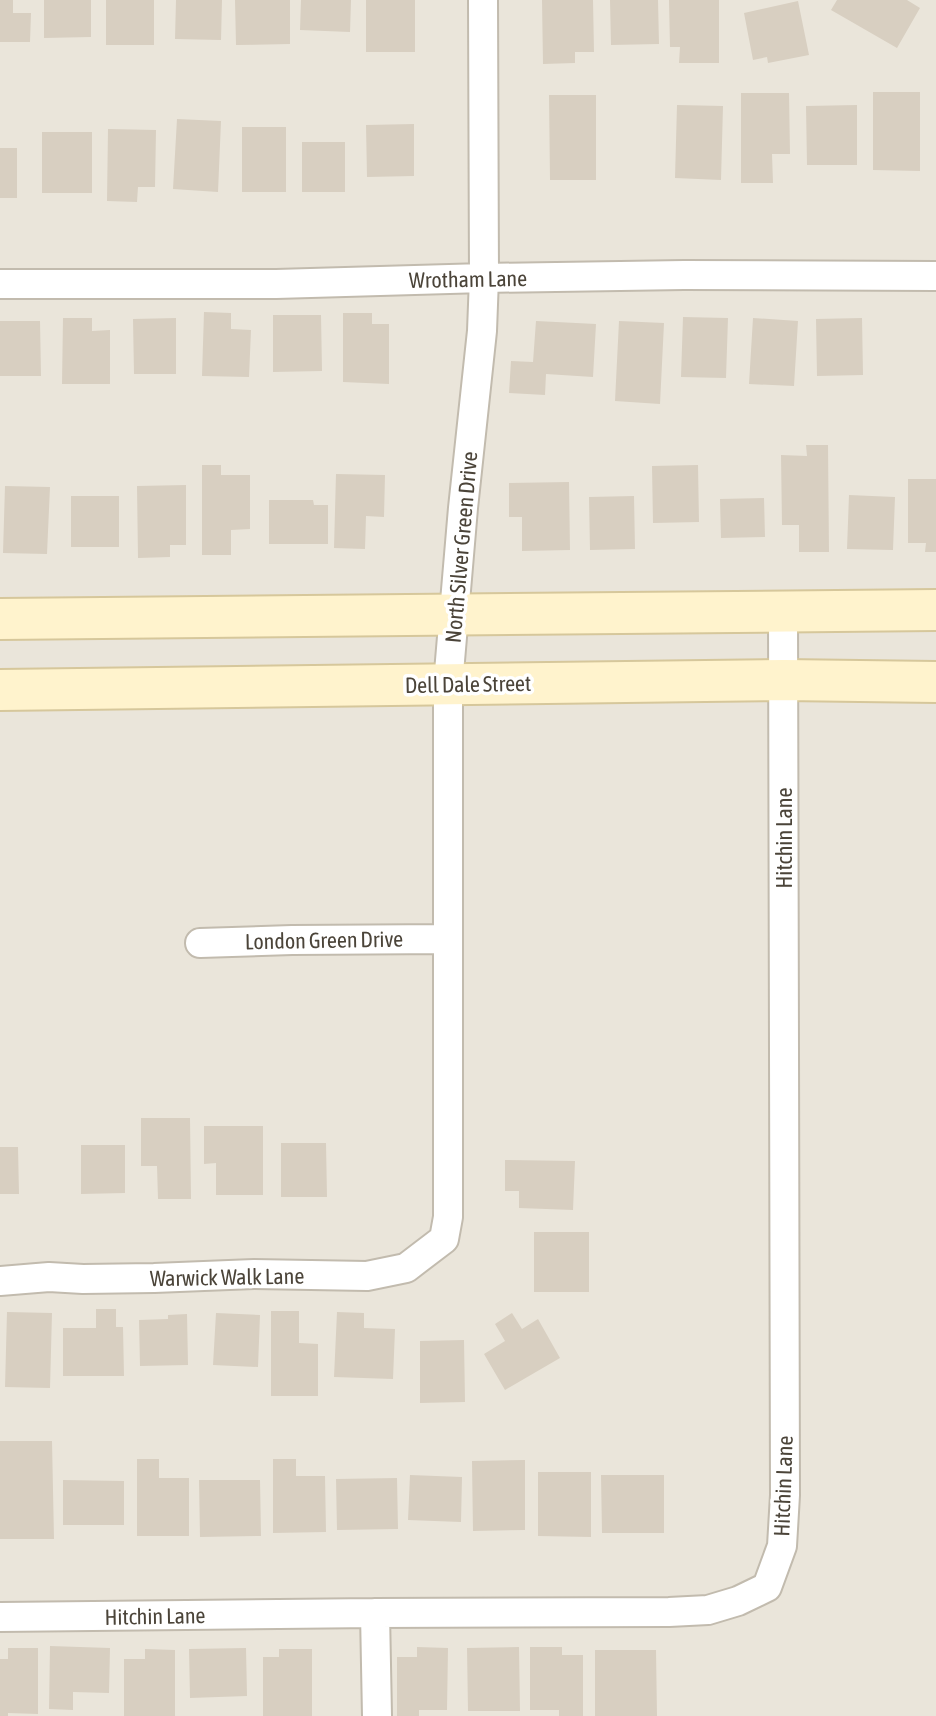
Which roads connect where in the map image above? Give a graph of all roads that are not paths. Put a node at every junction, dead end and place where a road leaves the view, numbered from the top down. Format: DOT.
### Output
graph roads {
  1 [pos="483,0"];
  2 [pos="936,276"];
  3 [pos="484,278"];
  4 [pos="0,284"];
  5 [pos="936,610"];
  6 [pos="783,611"];
  7 [pos="454,613"];
  8 [pos="0,619"];
  9 [pos="784,680"];
  10 [pos="936,682"];
  11 [pos="448,684"];
  12 [pos="0,690"];
  13 [pos="448,939"];
  14 [pos="200,943"];
  15 [pos="444,1239"];
  16 [pos="0,1281"];
  17 [pos="375,1613"];
  18 [pos="0,1617"];
  19 [pos="377,1716"];
  1 -- 3 [label="street, North Silver Green Drive"];
  2 -- 3 [label="street, Wrotham Lane"];
  3 -- 4 [label="street, Wrotham Lane"];
  3 -- 7 [label="street, North Silver Green Drive"];
  5 -- 6 [label="main road"];
  6 -- 7 [label="main road"];
  6 -- 9 [label="street, Hitchin Lane"];
  7 -- 8 [label="main road"];
  7 -- 11 [label="street, North Silver Green Drive"];
  9 -- 10 [label="main road, Dell Dale Street"];
  9 -- 11 [label="main road, Dell Dale Street"];
  9 -- 17 [label="street, Hitchin Lane"];
  11 -- 12 [label="main road, Dell Dale Street"];
  11 -- 13 [label="street, North Silver Green Drive"];
  13 -- 14 [label="street, London Green Drive"];
  13 -- 15 [label="street, North Silver Green Drive"];
  15 -- 16 [label="street, Warwick Walk Lane"];
  17 -- 18 [label="street, Hitchin Lane"];
  17 -- 19 [label="street"];
}
